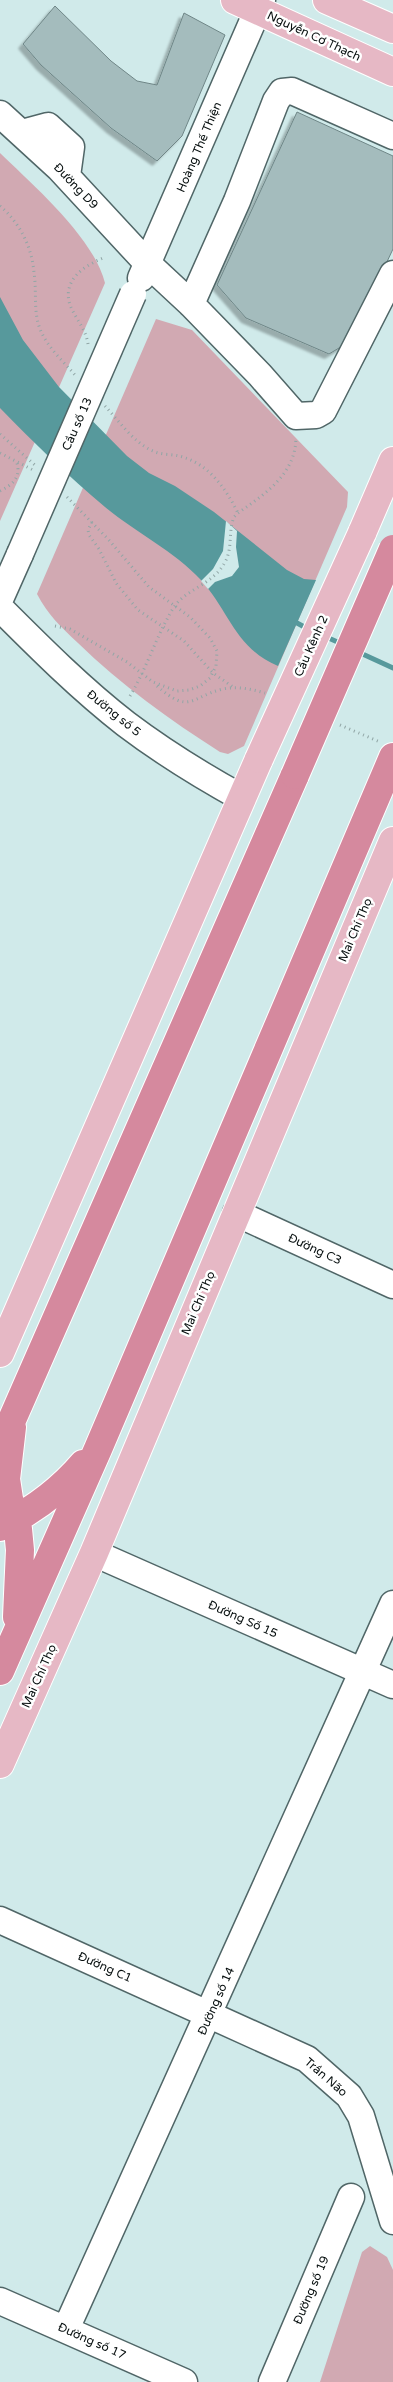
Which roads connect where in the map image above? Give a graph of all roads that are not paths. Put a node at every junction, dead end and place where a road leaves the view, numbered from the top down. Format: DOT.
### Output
graph roads {
  1 [pos="327,0"];
  2 [pos="252,3"];
  3 [pos="360,6"];
  4 [pos="393,29"];
  5 [pos="393,72"];
  6 [pos="0,114"];
  7 [pos="393,136"];
  8 [pos="148,264"];
  9 [pos="390,290"];
  10 [pos="134,294"];
  11 [pos="191,304"];
  12 [pos="393,461"];
  13 [pos="393,549"];
  14 [pos="0,600"];
  15 [pos="0,608"];
  16 [pos="393,757"];
  17 [pos="242,798"];
  18 [pos="393,841"];
  19 [pos="387,868"];
  20 [pos="236,1213"];
  21 [pos="393,1285"];
  22 [pos="0,1353"];
  23 [pos="14,1411"];
  24 [pos="0,1447"];
  25 [pos="98,1448"];
  26 [pos="5,1520"];
  27 [pos="58,1538"];
  28 [pos="94,1553"];
  29 [pos="393,1604"];
  30 [pos="16,1637"];
  31 [pos="0,1671"];
  32 [pos="364,1672"];
  33 [pos="393,1685"];
  34 [pos="0,1764"];
  35 [pos="0,1920"];
  36 [pos="210,2014"];
  37 [pos="351,2197"];
  38 [pos="393,2221"];
  39 [pos="0,2301"];
  40 [pos="66,2330"];
  41 [pos="184,2382"];
  42 [pos="272,2382"];
  1 -- 3 [label="main road"];
  2 -- 5 [label="main road, Nguyễn Cơ Thạch"];
  2 -- 8 [label="street, Hoàng Thế Thiện"];
  3 -- 4 [label="main road"];
  6 -- 8 [label="street, Đường D9"];
  7 -- 11 [label="street"];
  8 -- 10 [label="street, Hoàng Thế Thiện"];
  8 -- 11 [label="street, Đường D9"];
  9 -- 11 [label="street, Đường D9"];
  10 -- 14 [label="street, Cầu số 13, bridge"];
  12 -- 17 [label="main road, Cầu Kênh 2, bridge"];
  13 -- 23 [label="highway, bridge"];
  15 -- 17 [label="street, Đường số 5"];
  16 -- 25 [label="highway"];
  17 -- 22 [label="main road"];
  18 -- 19 [label="main road, Mai Chí Thọ"];
  19 -- 20 [label="main road, Mai Chí Thọ"];
  20 -- 21 [label="street, Đường C3"];
  20 -- 28 [label="main road, Mai Chí Thọ"];
  23 -- 24 [label="highway"];
  23 -- 26 [label="highway"];
  25 -- 26 [label="highway"];
  25 -- 27 [label="highway"];
  26 -- 27 [label="highway"];
  26 -- 30 [label="highway"];
  27 -- 28 [label="main road"];
  27 -- 30 [label="highway"];
  28 -- 32 [label="street, Đường Số 15"];
  28 -- 34 [label="main road, Mai Chí Thọ"];
  29 -- 32 [label="street"];
  30 -- 31 [label="highway"];
  32 -- 33 [label="street, Đường Số 15"];
  32 -- 36 [label="street, Đường số 14"];
  35 -- 36 [label="street, Đường C1"];
  36 -- 38 [label="street, Trần Não"];
  36 -- 40 [label="street, Đường số 14"];
  37 -- 42 [label="street, Đường số 19"];
  39 -- 40 [label="street, Đường số 17"];
  40 -- 41 [label="street, Đường số 17"];
}
